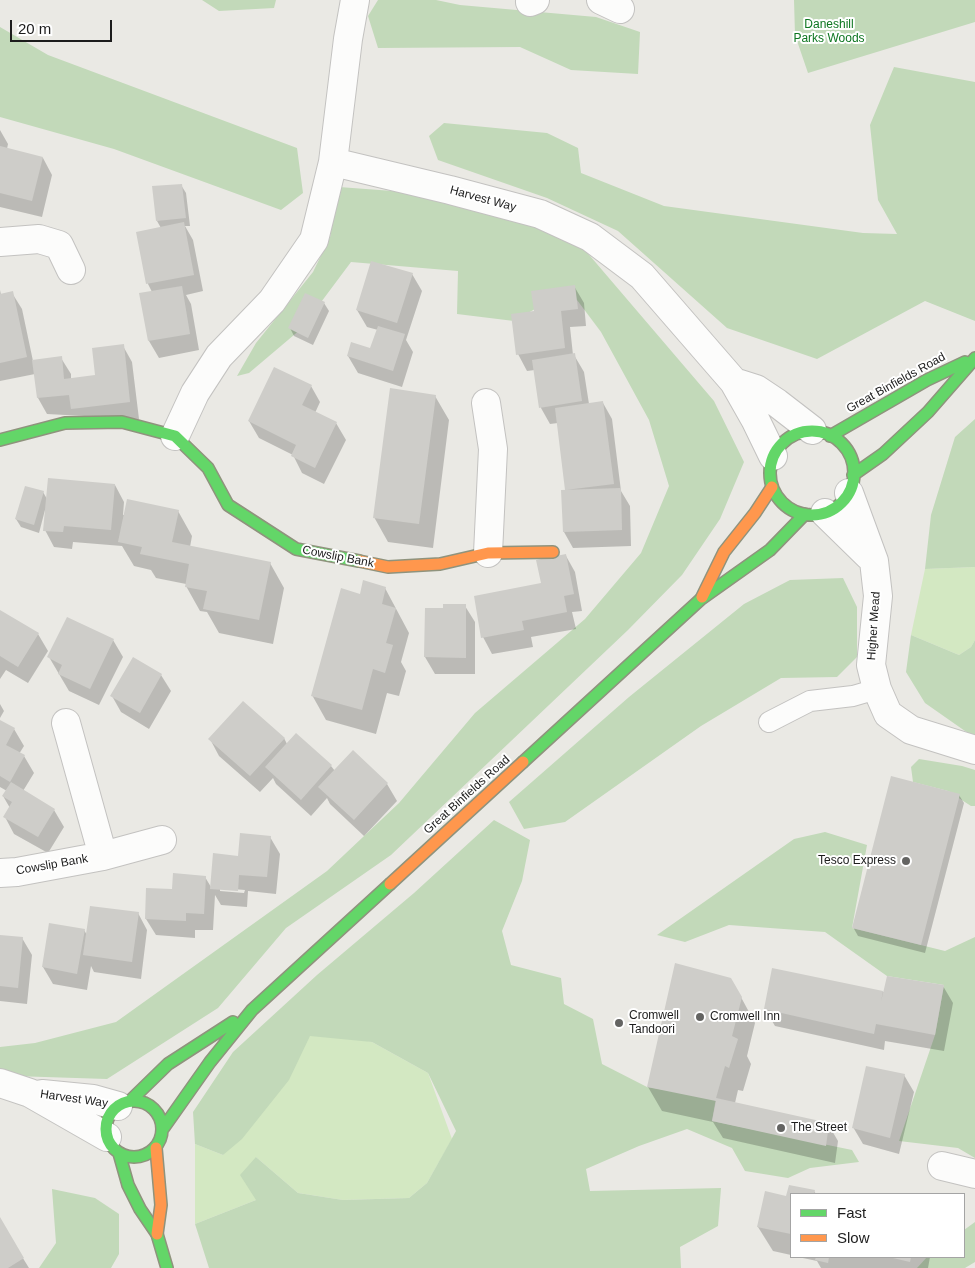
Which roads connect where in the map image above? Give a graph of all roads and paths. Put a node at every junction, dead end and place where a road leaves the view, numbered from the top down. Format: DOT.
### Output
graph roads {
  1 [pos="354,0"];
  2 [pos="333,162"];
  3 [pos="0,242"];
  4 [pos="71,270"];
  5 [pos="975,357"];
  6 [pos="734,382"];
  7 [pos="486,403"];
  8 [pos="821,433"];
  9 [pos="175,436"];
  10 [pos="0,440"];
  11 [pos="773,456"];
  12 [pos="851,484"];
  13 [pos="772,487"];
  14 [pos="815,513"];
  15 [pos="553,552"];
  16 [pos="488,553"];
  17 [pos="874,561"];
  18 [pos="701,599"];
  19 [pos="876,689"];
  20 [pos="768,722"];
  21 [pos="66,724"];
  22 [pos="975,750"];
  23 [pos="162,840"];
  24 [pos="103,856"];
  25 [pos="0,873"];
  26 [pos="252,1010"];
  27 [pos="0,1083"];
  28 [pos="30,1093"];
  29 [pos="124,1104"];
  30 [pos="162,1130"];
  31 [pos="113,1145"];
  32 [pos="156,1148"];
  33 [pos="942,1166"];
  34 [pos="975,1174"];
  35 [pos="158,1234"];
  36 [pos="167,1268"];
  1 -- 2 [label="street"];
  2 -- 6 [label="street, Harvest Way"];
  2 -- 9 [label="street"];
  3 -- 4 [label="street"];
  5 -- 8 [label="street, Great Binfields Road"];
  5 -- 12 [label="street, Great Binfields Road"];
  6 -- 8 [label="street"];
  6 -- 11 [label="street, Harvest Way"];
  7 -- 16 [label="street"];
  8 -- 11 [label="street"];
  8 -- 12 [label="street"];
  9 -- 10 [label="street, Cowslip Bank"];
  9 -- 16 [label="street, Cowslip Bank"];
  11 -- 13 [label="street"];
  12 -- 14 [label="street"];
  12 -- 17 [label="street, Higher Mead"];
  13 -- 14 [label="street"];
  13 -- 18 [label="street, Great Binfields Road"];
  14 -- 17 [label="street"];
  14 -- 18 [label="street, Great Binfields Road"];
  15 -- 16 [label="street, Cowslip Bank"];
  17 -- 19 [label="street, Higher Mead"];
  18 -- 26 [label="street, Great Binfields Road"];
  19 -- 20 [label="lane"];
  19 -- 22 [label="street, Higher Mead"];
  21 -- 24 [label="street, Cowslip Bank"];
  23 -- 24 [label="street, Cowslip Bank"];
  24 -- 25 [label="street, Cowslip Bank"];
  26 -- 29 [label="street, Great Binfields Road"];
  26 -- 30 [label="street, Great Binfields Road"];
  27 -- 28 [label="street, Harvest Way"];
  28 -- 29 [label="street, Harvest Way"];
  28 -- 31 [label="street, Harvest Way"];
  29 -- 30 [label="street"];
  29 -- 31 [label="street"];
  30 -- 32 [label="street"];
  31 -- 32 [label="street"];
  31 -- 35 [label="street"];
  32 -- 35 [label="street"];
  33 -- 34 [label="street"];
  35 -- 36 [label="street"];
}
